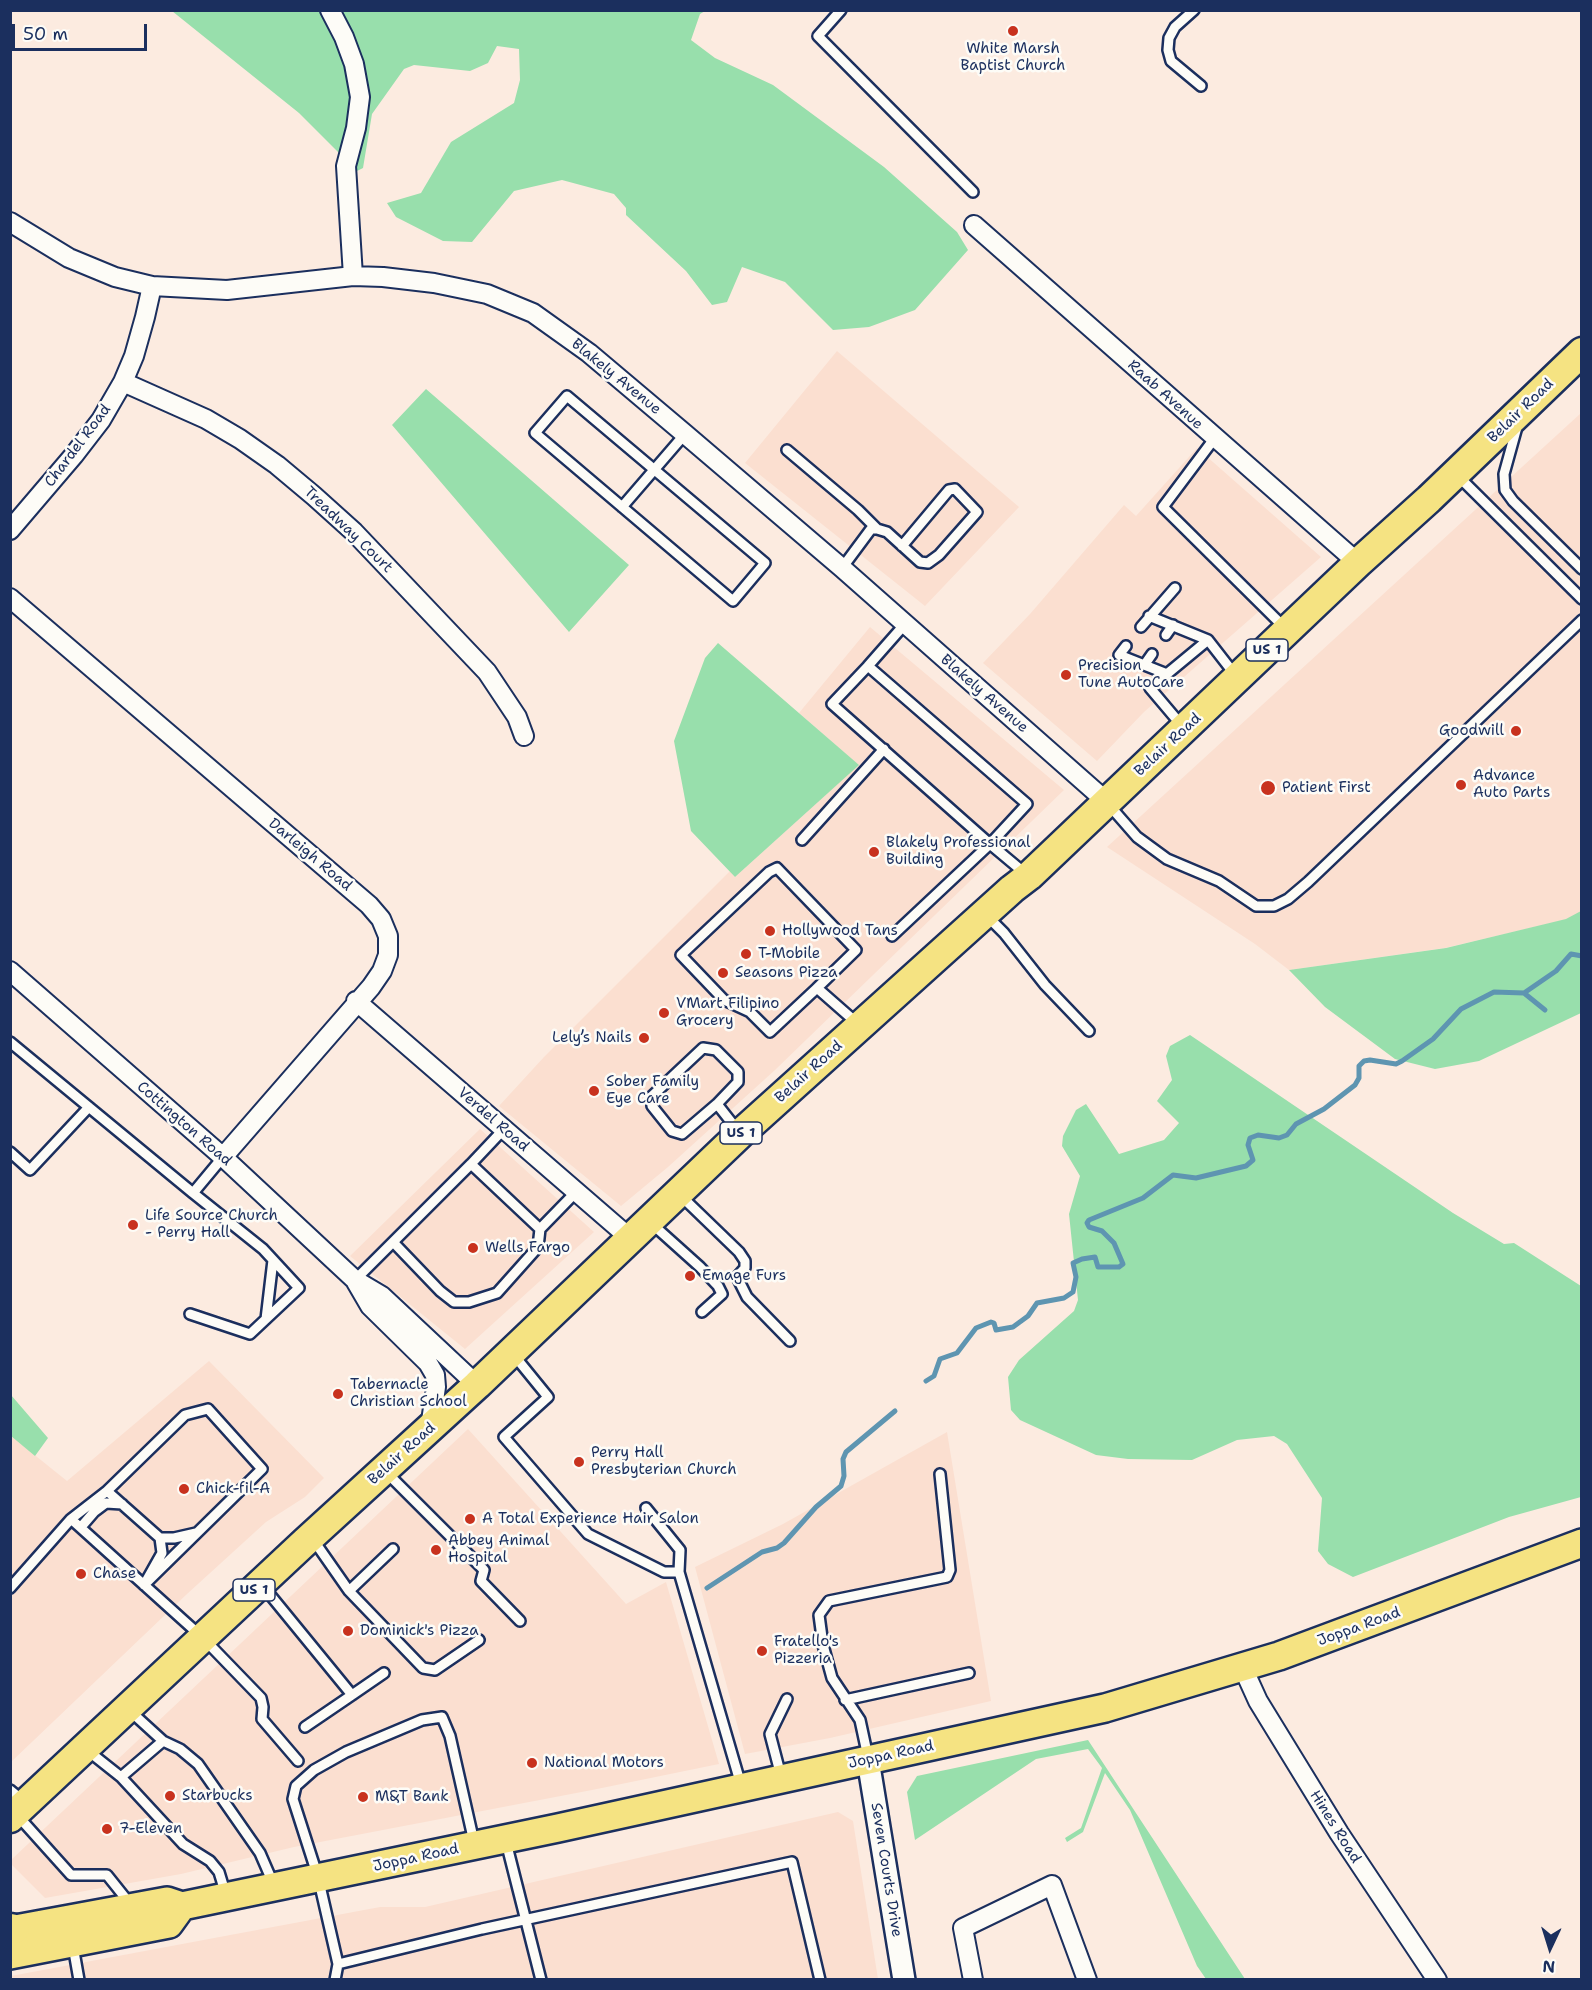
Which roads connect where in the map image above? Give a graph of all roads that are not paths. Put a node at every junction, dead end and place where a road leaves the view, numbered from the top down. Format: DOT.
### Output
graph roads {
  1 [pos="330,10"];
  2 [pos="841,10"];
  3 [pos="1194,10"];
  4 [pos="1201,86"];
  5 [pos="973,192"];
  6 [pos="10,222"];
  7 [pos="974,225"];
  8 [pos="353,276"];
  9 [pos="152,286"];
  10 [pos="1581,352"];
  11 [pos="123,382"];
  12 [pos="1522,409"];
  13 [pos="685,434"];
  14 [pos="1214,439"];
  15 [pos="787,450"];
  16 [pos="654,470"];
  17 [pos="1456,474"];
  18 [pos="622,507"];
  19 [pos="877,529"];
  20 [pos="10,530"];
  21 [pos="902,546"];
  22 [pos="1358,563"];
  23 [pos="842,568"];
  24 [pos="1581,568"];
  25 [pos="1175,588"];
  26 [pos="10,598"];
  27 [pos="1581,599"];
  28 [pos="1149,616"];
  29 [pos="1581,620"];
  30 [pos="905,624"];
  31 [pos="1173,626"];
  32 [pos="1140,627"];
  33 [pos="1288,631"];
  34 [pos="1166,635"];
  35 [pos="1208,640"];
  36 [pos="1126,646"];
  37 [pos="1152,654"];
  38 [pos="1145,664"];
  39 [pos="868,666"];
  40 [pos="1167,675"];
  41 [pos="1238,678"];
  42 [pos="1185,729"];
  43 [pos="524,736"];
  44 [pos="884,749"];
  45 [pos="1107,802"];
  46 [pos="802,840"];
  47 [pos="990,844"];
  48 [pos="1029,876"];
  49 [pos="984,914"];
  50 [pos="892,936"];
  51 [pos="10,971"];
  52 [pos="817,988"];
  53 [pos="356,1001"];
  54 [pos="860,1026"];
  55 [pos="1089,1031"];
  56 [pos="11,1043"];
  57 [pos="717,1104"];
  58 [pos="89,1107"];
  59 [pos="504,1129"];
  60 [pos="740,1134"];
  61 [pos="10,1152"];
  62 [pos="223,1157"];
  63 [pos="471,1164"];
  64 [pos="576,1192"];
  65 [pos="193,1193"];
  66 [pos="679,1193"];
  67 [pos="540,1229"];
  68 [pos="640,1230"];
  69 [pos="393,1242"];
  70 [pos="273,1260"];
  71 [pos="355,1280"];
  72 [pos="702,1312"];
  73 [pos="190,1314"];
  74 [pos="266,1319"];
  75 [pos="790,1341"];
  76 [pos="511,1353"];
  77 [pos="477,1385"];
  78 [pos="430,1429"];
  79 [pos="384,1470"];
  80 [pos="940,1474"];
  81 [pos="107,1491"];
  82 [pos="122,1504"];
  83 [pos="646,1508"];
  84 [pos="71,1519"];
  85 [pos="81,1527"];
  86 [pos="197,1532"];
  87 [pos="311,1536"];
  88 [pos="160,1538"];
  89 [pos="1581,1543"];
  90 [pos="393,1549"];
  91 [pos="679,1572"];
  92 [pos="260,1583"];
  93 [pos="144,1585"];
  94 [pos="10,1588"];
  95 [pos="349,1591"];
  96 [pos="520,1621"];
  97 [pos="203,1638"];
  98 [pos="479,1640"];
  99 [pos="1243,1668"];
  100 [pos="384,1673"];
  101 [pos="969,1674"];
  102 [pos="352,1695"];
  103 [pos="788,1699"];
  104 [pos="846,1700"];
  105 [pos="127,1709"];
  106 [pos="305,1726"];
  107 [pos="163,1741"];
  108 [pos="85,1748"];
  109 [pos="868,1760"];
  110 [pos="298,1761"];
  111 [pos="121,1777"];
  112 [pos="781,1778"];
  113 [pos="742,1787"];
  114 [pos="16,1806"];
  115 [pos="505,1839"];
  116 [pos="475,1846"];
  117 [pos="318,1877"];
  118 [pos="275,1887"];
  119 [pos="227,1897"];
  120 [pos="182,1906"];
  121 [pos="133,1907"];
  122 [pos="525,1919"];
  123 [pos="12,1936"];
  124 [pos="73,1944"];
  125 [pos="338,1964"];
  126 [pos="79,1980"];
  127 [pos="335,1980"];
  128 [pos="541,1980"];
  129 [pos="820,1980"];
  130 [pos="904,1980"];
  131 [pos="973,1980"];
  132 [pos="1087,1980"];
  133 [pos="1437,1980"];
  1 -- 8 [label="street"];
  2 -- 5 [label="lane"];
  3 -- 4 [label="lane"];
  6 -- 9 [label="street, Blakely Avenue"];
  7 -- 14 [label="street, Raab Avenue"];
  8 -- 9 [label="street, Blakely Avenue"];
  8 -- 13 [label="street, Blakely Avenue"];
  9 -- 11 [label="street, Chardel Road"];
  10 -- 12 [label="highway, Belair Road / US 1"];
  11 -- 20 [label="street, Chardel Road"];
  11 -- 43 [label="street, Treadway Court"];
  12 -- 17 [label="highway, Belair Road / US 1"];
  12 -- 24 [label="lane"];
  13 -- 16 [label="lane"];
  13 -- 23 [label="street, Blakely Avenue"];
  14 -- 22 [label="street, Raab Avenue"];
  14 -- 33 [label="lane"];
  15 -- 19 [label="lane"];
  16 -- 18 [label="lane"];
  16 -- 18 [label="lane"];
  16 -- 18 [label="lane"];
  17 -- 22 [label="highway, Belair Road / US 1"];
  17 -- 27 [label="lane"];
  19 -- 21 [label="lane"];
  19 -- 23 [label="lane"];
  21 -- 21 [label="lane"];
  22 -- 33 [label="highway, Belair Road / US 1"];
  23 -- 30 [label="street, Blakely Avenue"];
  25 -- 28 [label="lane"];
  26 -- 53 [label="street, Darleigh Road"];
  28 -- 31 [label="lane"];
  28 -- 32 [label="lane"];
  29 -- 45 [label="lane"];
  30 -- 39 [label="lane"];
  30 -- 45 [label="street, Blakely Avenue"];
  31 -- 34 [label="lane"];
  31 -- 35 [label="lane"];
  33 -- 41 [label="highway, Belair Road / US 1"];
  35 -- 40 [label="lane"];
  35 -- 41 [label="lane"];
  36 -- 38 [label="lane"];
  37 -- 38 [label="lane"];
  38 -- 40 [label="lane"];
  39 -- 44 [label="lane"];
  39 -- 47 [label="lane"];
  40 -- 42 [label="lane"];
  41 -- 42 [label="highway, Belair Road / US 1"];
  42 -- 45 [label="highway, Belair Road / US 1"];
  44 -- 46 [label="lane"];
  44 -- 47 [label="lane"];
  45 -- 48 [label="highway, Belair Road / US 1"];
  47 -- 48 [label="lane"];
  47 -- 50 [label="lane"];
  48 -- 49 [label="highway, Belair Road / US 1"];
  49 -- 54 [label="highway, Belair Road / US 1"];
  49 -- 55 [label="lane"];
  51 -- 62 [label="street, Cottington Road"];
  52 -- 52 [label="lane"];
  52 -- 54 [label="lane"];
  53 -- 59 [label="street, Verdel Road"];
  53 -- 62 [label="street, Darleigh Road"];
  54 -- 60 [label="highway, Belair Road / US 1"];
  56 -- 58 [label="lane"];
  57 -- 57 [label="lane"];
  57 -- 60 [label="lane"];
  58 -- 61 [label="lane"];
  58 -- 65 [label="lane"];
  59 -- 63 [label="lane"];
  59 -- 64 [label="street, Verdel Road"];
  60 -- 66 [label="highway, Belair Road / US 1"];
  62 -- 65 [label="lane"];
  62 -- 71 [label="street, Cottington Road"];
  63 -- 67 [label="lane"];
  63 -- 69 [label="lane"];
  64 -- 67 [label="lane"];
  64 -- 68 [label="street, Verdel Road"];
  65 -- 70 [label="lane"];
  66 -- 68 [label="highway, Belair Road / US 1"];
  66 -- 75 [label="lane"];
  67 -- 69 [label="lane"];
  68 -- 72 [label="lane"];
  68 -- 76 [label="highway, Belair Road / US 1"];
  69 -- 71 [label="lane"];
  70 -- 74 [label="lane"];
  70 -- 74 [label="lane"];
  71 -- 77 [label="street, Cottington Road"];
  71 -- 78 [label="street, Cottington Road"];
  73 -- 74 [label="lane"];
  76 -- 77 [label="highway, Belair Road / US 1"];
  76 -- 91 [label="lane"];
  77 -- 78 [label="highway, Belair Road / US 1"];
  78 -- 79 [label="highway, Belair Road / US 1"];
  79 -- 87 [label="highway, Belair Road / US 1"];
  79 -- 96 [label="lane"];
  80 -- 104 [label="lane"];
  81 -- 82 [label="lane"];
  81 -- 84 [label="lane"];
  81 -- 86 [label="lane"];
  82 -- 85 [label="lane"];
  82 -- 88 [label="lane"];
  83 -- 91 [label="lane"];
  84 -- 85 [label="lane"];
  84 -- 94 [label="lane"];
  85 -- 93 [label="lane"];
  86 -- 88 [label="lane"];
  86 -- 93 [label="lane"];
  87 -- 92 [label="highway, Belair Road / US 1"];
  87 -- 95 [label="lane"];
  88 -- 93 [label="lane"];
  89 -- 99 [label="main road, Joppa Road"];
  90 -- 95 [label="lane"];
  91 -- 113 [label="lane"];
  92 -- 97 [label="highway, Belair Road / US 1"];
  92 -- 102 [label="lane"];
  93 -- 97 [label="lane"];
  95 -- 98 [label="lane"];
  97 -- 105 [label="highway, Belair Road / US 1"];
  97 -- 110 [label="lane"];
  99 -- 109 [label="main road, Joppa Road"];
  99 -- 133 [label="street, Hines Road"];
  100 -- 102 [label="lane"];
  101 -- 104 [label="lane"];
  102 -- 106 [label="lane"];
  103 -- 112 [label="lane"];
  104 -- 109 [label="lane"];
  105 -- 107 [label="lane"];
  105 -- 108 [label="highway, Belair Road / US 1"];
  107 -- 111 [label="lane"];
  107 -- 118 [label="lane"];
  108 -- 111 [label="lane"];
  108 -- 114 [label="highway, Belair Road / US 1"];
  109 -- 112 [label="main road, Joppa Road"];
  109 -- 130 [label="street, Seven Courts Drive"];
  111 -- 119 [label="lane"];
  112 -- 113 [label="main road, Joppa Road"];
  113 -- 115 [label="main road, Joppa Road"];
  114 -- 121 [label="lane"];
  115 -- 116 [label="main road, Joppa Road"];
  115 -- 122 [label="lane"];
  116 -- 117 [label="main road, Joppa Road"];
  116 -- 117 [label="lane"];
  117 -- 118 [label="main road, Joppa Road"];
  117 -- 125 [label="lane"];
  118 -- 119 [label="main road, Joppa Road"];
  119 -- 120 [label="main road, Joppa Road"];
  120 -- 121 [label="main road, Joppa Road"];
  120 -- 124 [label="main road, Joppa Road"];
  121 -- 123 [label="main road, Joppa Road"];
  122 -- 125 [label="lane"];
  122 -- 128 [label="lane"];
  122 -- 129 [label="lane"];
  123 -- 124 [label="main road, Joppa Road"];
  124 -- 126 [label="lane"];
  125 -- 127 [label="lane"];
  131 -- 132 [label="street"];
}
